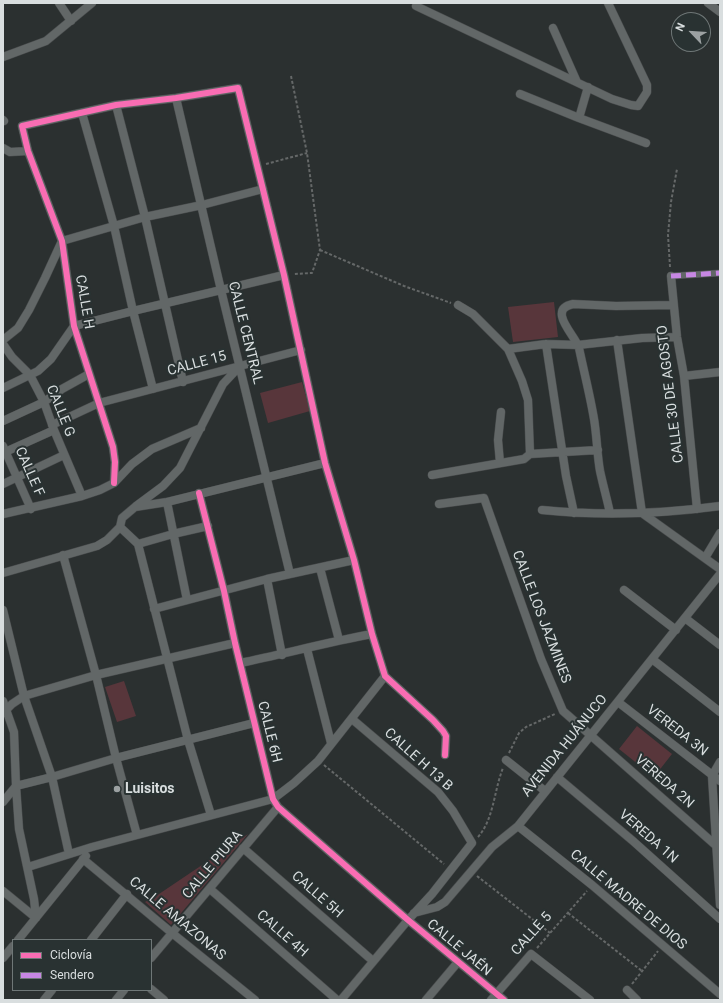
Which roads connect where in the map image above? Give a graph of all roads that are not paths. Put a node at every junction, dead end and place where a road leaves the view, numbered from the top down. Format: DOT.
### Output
graph roads {
  1 [pos="59,3"];
  2 [pos="608,3"];
  3 [pos="708,3"];
  4 [pos="89,4"];
  5 [pos="416,6"];
  6 [pos="720,12"];
  7 [pos="71,22"];
  8 [pos="553,28"];
  9 [pos="3,57"];
  10 [pos="577,82"];
  11 [pos="588,87"];
  12 [pos="520,94"];
  13 [pos="176,98"];
  14 [pos="116,105"];
  15 [pos="82,113"];
  16 [pos="578,118"];
  17 [pos="646,143"];
  18 [pos="3,148"];
  19 [pos="28,151"];
  20 [pos="263,189"];
  21 [pos="202,205"];
  22 [pos="145,217"];
  23 [pos="114,226"];
  24 [pos="62,241"];
  25 [pos="720,273"];
  26 [pos="284,275"];
  27 [pos="671,276"];
  28 [pos="221,290"];
  29 [pos="164,304"];
  30 [pos="458,305"];
  31 [pos="673,305"];
  32 [pos="133,311"];
  33 [pos="74,326"];
  34 [pos="677,337"];
  35 [pos="3,340"];
  36 [pos="617,340"];
  37 [pos="3,344"];
  38 [pos="546,344"];
  39 [pos="578,345"];
  40 [pos="508,349"];
  41 [pos="301,350"];
  42 [pos="240,366"];
  43 [pos="720,372"];
  44 [pos="89,374"];
  45 [pos="30,375"];
  46 [pos="684,376"];
  47 [pos="183,382"];
  48 [pos="3,388"];
  49 [pos="153,389"];
  50 [pos="44,402"];
  51 [pos="99,403"];
  52 [pos="501,412"];
  53 [pos="3,421"];
  54 [pos="53,428"];
  55 [pos="201,428"];
  56 [pos="4,450"];
  57 [pos="598,450"];
  58 [pos="562,452"];
  59 [pos="530,454"];
  60 [pos="64,455"];
  61 [pos="325,463"];
  62 [pos="500,463"];
  63 [pos="432,475"];
  64 [pos="17,477"];
  65 [pos="268,478"];
  66 [pos="114,483"];
  67 [pos="3,484"];
  68 [pos="199,493"];
  69 [pos="82,496"];
  70 [pos="167,502"];
  71 [pos="439,504"];
  72 [pos="720,506"];
  73 [pos="135,507"];
  74 [pos="31,509"];
  75 [pos="697,509"];
  76 [pos="542,510"];
  77 [pos="574,513"];
  78 [pos="610,513"];
  79 [pos="642,513"];
  80 [pos="3,514"];
  81 [pos="208,526"];
  82 [pos="120,527"];
  83 [pos="720,533"];
  84 [pos="173,534"];
  85 [pos="138,544"];
  86 [pos="63,555"];
  87 [pos="705,558"];
  88 [pos="354,560"];
  89 [pos="320,568"];
  90 [pos="720,569"];
  91 [pos="3,573"];
  92 [pos="290,574"];
  93 [pos="720,574"];
  94 [pos="267,579"];
  95 [pos="624,590"];
  96 [pos="224,591"];
  97 [pos="188,600"];
  98 [pos="154,609"];
  99 [pos="3,610"];
  100 [pos="685,618"];
  101 [pos="676,630"];
  102 [pos="372,634"];
  103 [pos="339,640"];
  104 [pos="235,643"];
  105 [pos="720,645"];
  106 [pos="307,649"];
  107 [pos="282,655"];
  108 [pos="652,658"];
  109 [pos="167,660"];
  110 [pos="240,663"];
  111 [pos="96,675"];
  112 [pos="385,676"];
  113 [pos="24,696"];
  114 [pos="618,702"];
  115 [pos="4,708"];
  116 [pos="720,712"];
  117 [pos="352,719"];
  118 [pos="254,723"];
  119 [pos="590,736"];
  120 [pos="188,740"];
  121 [pos="332,743"];
  122 [pos="445,755"];
  123 [pos="116,758"];
  124 [pos="506,760"];
  125 [pos="720,762"];
  126 [pos="712,776"];
  127 [pos="52,777"];
  128 [pos="557,777"];
  129 [pos="720,781"];
  130 [pos="16,786"];
  131 [pos="545,791"];
  132 [pos="273,799"];
  133 [pos="3,802"];
  134 [pos="278,807"];
  135 [pos="211,815"];
  136 [pos="518,826"];
  137 [pos="137,835"];
  138 [pos="92,847"];
  139 [pos="718,847"];
  140 [pos="243,848"];
  141 [pos="69,854"];
  142 [pos="83,858"];
  143 [pos="28,868"];
  144 [pos="210,888"];
  145 [pos="3,891"];
  146 [pos="126,894"];
  147 [pos="720,905"];
  148 [pos="414,914"];
  149 [pos="36,918"];
  150 [pos="720,919"];
  151 [pos="408,920"];
  152 [pos="172,933"];
  153 [pos="19,939"];
  154 [pos="92,939"];
  155 [pos="12,947"];
  156 [pos="152,957"];
  157 [pos="3,958"];
  158 [pos="373,961"];
  159 [pos="458,962"];
  160 [pos="152,990"];
  161 [pos="627,990"];
  162 [pos="51,991"];
  163 [pos="123,991"];
  164 [pos="720,994"];
  165 [pos="493,997"];
  166 [pos="44,1000"];
  167 [pos="116,1000"];
  168 [pos="164,1000"];
  169 [pos="255,1000"];
  170 [pos="337,1000"];
  171 [pos="341,1000"];
  172 [pos="426,1000"];
  173 [pos="504,1000"];
  174 [pos="590,1000"];
  175 [pos="637,1000"];
  1 -- 7 [label="street"];
  2 -- 11 [label="street"];
  3 -- 6 [label="street"];
  4 -- 7 [label="street"];
  5 -- 10 [label="street"];
  7 -- 9 [label="street"];
  8 -- 10 [label="street"];
  10 -- 11 [label="street"];
  11 -- 16 [label="street"];
  12 -- 16 [label="street"];
  13 -- 14 [label="street"];
  13 -- 20 [label="street"];
  13 -- 21 [label="street, CALLE CENTRAL"];
  14 -- 15 [label="street"];
  14 -- 22 [label="street"];
  15 -- 19 [label="street, CALLE H"];
  15 -- 23 [label="street"];
  16 -- 17 [label="street"];
  18 -- 19 [label="street"];
  19 -- 24 [label="street, CALLE H"];
  20 -- 21 [label="street"];
  20 -- 26 [label="street"];
  21 -- 22 [label="street"];
  21 -- 28 [label="street, CALLE CENTRAL"];
  22 -- 23 [label="street"];
  22 -- 29 [label="street"];
  23 -- 24 [label="street"];
  23 -- 32 [label="street"];
  24 -- 33 [label="street, CALLE H"];
  24 -- 35 [label="street"];
  25 -- 27 [label="street"];
  26 -- 28 [label="street"];
  26 -- 41 [label="street"];
  27 -- 31 [label="street, CALLE 30 DE AGOSTO"];
  28 -- 29 [label="street"];
  28 -- 42 [label="street, CALLE CENTRAL"];
  29 -- 32 [label="street"];
  29 -- 47 [label="street"];
  30 -- 40 [label="street"];
  31 -- 34 [label="street, CALLE 30 DE AGOSTO"];
  31 -- 39 [label="street"];
  32 -- 33 [label="street"];
  32 -- 49 [label="street"];
  33 -- 44 [label="street, CALLE H"];
  33 -- 45 [label="street"];
  34 -- 36 [label="street"];
  34 -- 46 [label="street, CALLE 30 DE AGOSTO"];
  36 -- 39 [label="street"];
  36 -- 79 [label="street"];
  37 -- 45 [label="street, CALLE G"];
  38 -- 39 [label="street"];
  38 -- 40 [label="street"];
  38 -- 58 [label="street"];
  39 -- 57 [label="street"];
  40 -- 59 [label="street"];
  41 -- 42 [label="street, CALLE 15"];
  41 -- 61 [label="street"];
  42 -- 47 [label="street, CALLE 15"];
  42 -- 55 [label="street"];
  42 -- 65 [label="street, CALLE CENTRAL"];
  43 -- 46 [label="street"];
  44 -- 50 [label="street"];
  44 -- 51 [label="street, CALLE H"];
  45 -- 48 [label="street"];
  45 -- 50 [label="street, CALLE G"];
  46 -- 75 [label="street, CALLE 30 DE AGOSTO"];
  47 -- 49 [label="street, CALLE 15"];
  49 -- 51 [label="street, CALLE 15"];
  50 -- 53 [label="street"];
  50 -- 54 [label="street, CALLE G"];
  51 -- 54 [label="street, CALLE 15"];
  51 -- 66 [label="street, CALLE H"];
  52 -- 62 [label="street"];
  54 -- 56 [label="street, CALLE 15"];
  54 -- 60 [label="street, CALLE G"];
  55 -- 66 [label="street"];
  55 -- 73 [label="street"];
  56 -- 64 [label="street, CALLE F"];
  57 -- 58 [label="street"];
  57 -- 78 [label="street"];
  58 -- 59 [label="street"];
  58 -- 77 [label="street"];
  59 -- 62 [label="street"];
  60 -- 64 [label="street"];
  60 -- 69 [label="street, CALLE G"];
  61 -- 65 [label="street"];
  61 -- 88 [label="street"];
  62 -- 63 [label="street"];
  64 -- 67 [label="street"];
  64 -- 74 [label="street, CALLE F"];
  65 -- 68 [label="street"];
  65 -- 92 [label="street, CALLE CENTRAL"];
  66 -- 69 [label="street"];
  68 -- 70 [label="street"];
  68 -- 81 [label="street, CALLE 6H"];
  69 -- 74 [label="street"];
  70 -- 73 [label="street"];
  70 -- 84 [label="street"];
  71 -- 119 [label="street, CALLE LOS JAZMINES"];
  72 -- 75 [label="street"];
  73 -- 82 [label="street"];
  74 -- 80 [label="street"];
  75 -- 79 [label="street"];
  76 -- 77 [label="street"];
  77 -- 78 [label="street"];
  78 -- 79 [label="street"];
  79 -- 87 [label="street"];
  81 -- 84 [label="street"];
  81 -- 96 [label="street, CALLE 6H"];
  82 -- 85 [label="street"];
  82 -- 86 [label="street"];
  83 -- 87 [label="street"];
  84 -- 85 [label="street"];
  84 -- 97 [label="street"];
  85 -- 98 [label="street"];
  86 -- 91 [label="street"];
  86 -- 111 [label="street"];
  87 -- 90 [label="street"];
  88 -- 89 [label="street"];
  88 -- 102 [label="street"];
  89 -- 92 [label="street"];
  89 -- 103 [label="street"];
  92 -- 94 [label="street"];
  93 -- 100 [label="street, AVENIDA HUÁNUCO"];
  94 -- 96 [label="street"];
  94 -- 107 [label="street"];
  95 -- 101 [label="street"];
  96 -- 97 [label="street"];
  96 -- 104 [label="street, CALLE 6H"];
  97 -- 98 [label="street"];
  98 -- 109 [label="street"];
  99 -- 113 [label="street"];
  100 -- 101 [label="street, AVENIDA HUÁNUCO"];
  100 -- 105 [label="street"];
  101 -- 108 [label="street, AVENIDA HUÁNUCO"];
  102 -- 103 [label="street"];
  102 -- 112 [label="street"];
  103 -- 106 [label="street"];
  104 -- 109 [label="street"];
  104 -- 110 [label="street, CALLE 6H"];
  106 -- 107 [label="street"];
  106 -- 121 [label="street"];
  107 -- 110 [label="street"];
  108 -- 114 [label="street, AVENIDA HUÁNUCO"];
  108 -- 116 [label="street"];
  109 -- 111 [label="street"];
  109 -- 120 [label="street"];
  110 -- 118 [label="street, CALLE 6H"];
  111 -- 113 [label="street"];
  111 -- 123 [label="street"];
  112 -- 117 [label="street"];
  112 -- 122 [label="street"];
  113 -- 115 [label="street"];
  113 -- 127 [label="street"];
  114 -- 119 [label="street, AVENIDA HUÁNUCO"];
  114 -- 126 [label="street, VEREDA 3N"];
  115 -- 130 [label="street"];
  117 -- 121 [label="street"];
  117 -- 148 [label="street, CALLE H 13 B"];
  118 -- 120 [label="street"];
  118 -- 132 [label="street, CALLE 6H"];
  119 -- 128 [label="street, AVENIDA HUÁNUCO"];
  119 -- 139 [label="street, VEREDA 2N"];
  120 -- 123 [label="street"];
  120 -- 135 [label="street"];
  121 -- 132 [label="street"];
  123 -- 127 [label="street"];
  123 -- 137 [label="street"];
  124 -- 131 [label="street"];
  125 -- 126 [label="street"];
  126 -- 129 [label="street, VEREDA 3N"];
  126 -- 139 [label="street"];
  127 -- 130 [label="street"];
  127 -- 141 [label="street"];
  128 -- 131 [label="street, AVENIDA HUÁNUCO"];
  128 -- 150 [label="street, VEREDA 1N"];
  130 -- 133 [label="street"];
  130 -- 143 [label="street"];
  131 -- 136 [label="street, AVENIDA HUÁNUCO"];
  132 -- 134 [label="street, CALLE 6H"];
  132 -- 135 [label="street"];
  134 -- 140 [label="street, CALLE PIURA"];
  134 -- 151 [label="street, CALLE 6H"];
  135 -- 137 [label="street"];
  136 -- 148 [label="street, AVENIDA HUÁNUCO"];
  136 -- 164 [label="street, CALLE MADRE DE DIOS"];
  137 -- 138 [label="street"];
  138 -- 141 [label="street"];
  138 -- 142 [label="street"];
  139 -- 147 [label="street"];
  140 -- 144 [label="street, CALLE PIURA"];
  140 -- 158 [label="street, CALLE 5H"];
  141 -- 143 [label="street"];
  142 -- 146 [label="street, CALLE AMAZONAS"];
  142 -- 149 [label="street"];
  143 -- 149 [label="street"];
  144 -- 152 [label="street, CALLE PIURA"];
  144 -- 170 [label="street, CALLE 4H"];
  145 -- 149 [label="street"];
  146 -- 152 [label="street, CALLE AMAZONAS"];
  146 -- 154 [label="street"];
  148 -- 151 [label="street"];
  149 -- 153 [label="street"];
  151 -- 158 [label="street"];
  151 -- 159 [label="street, CALLE JAÉN"];
  152 -- 156 [label="street, CALLE PIURA"];
  152 -- 169 [label="street, CALLE AMAZONAS"];
  155 -- 157 [label="street"];
  158 -- 171 [label="street"];
  159 -- 165 [label="street, CALLE JAÉN"];
  159 -- 172 [label="street"];
  160 -- 168 [label="street"];
  161 -- 175 [label="street"];
  162 -- 166 [label="street"];
  163 -- 167 [label="street"];
  165 -- 173 [label="street, CALLE JAÉN"];
  165 -- 174 [label="street, CALLE 5"];
}
